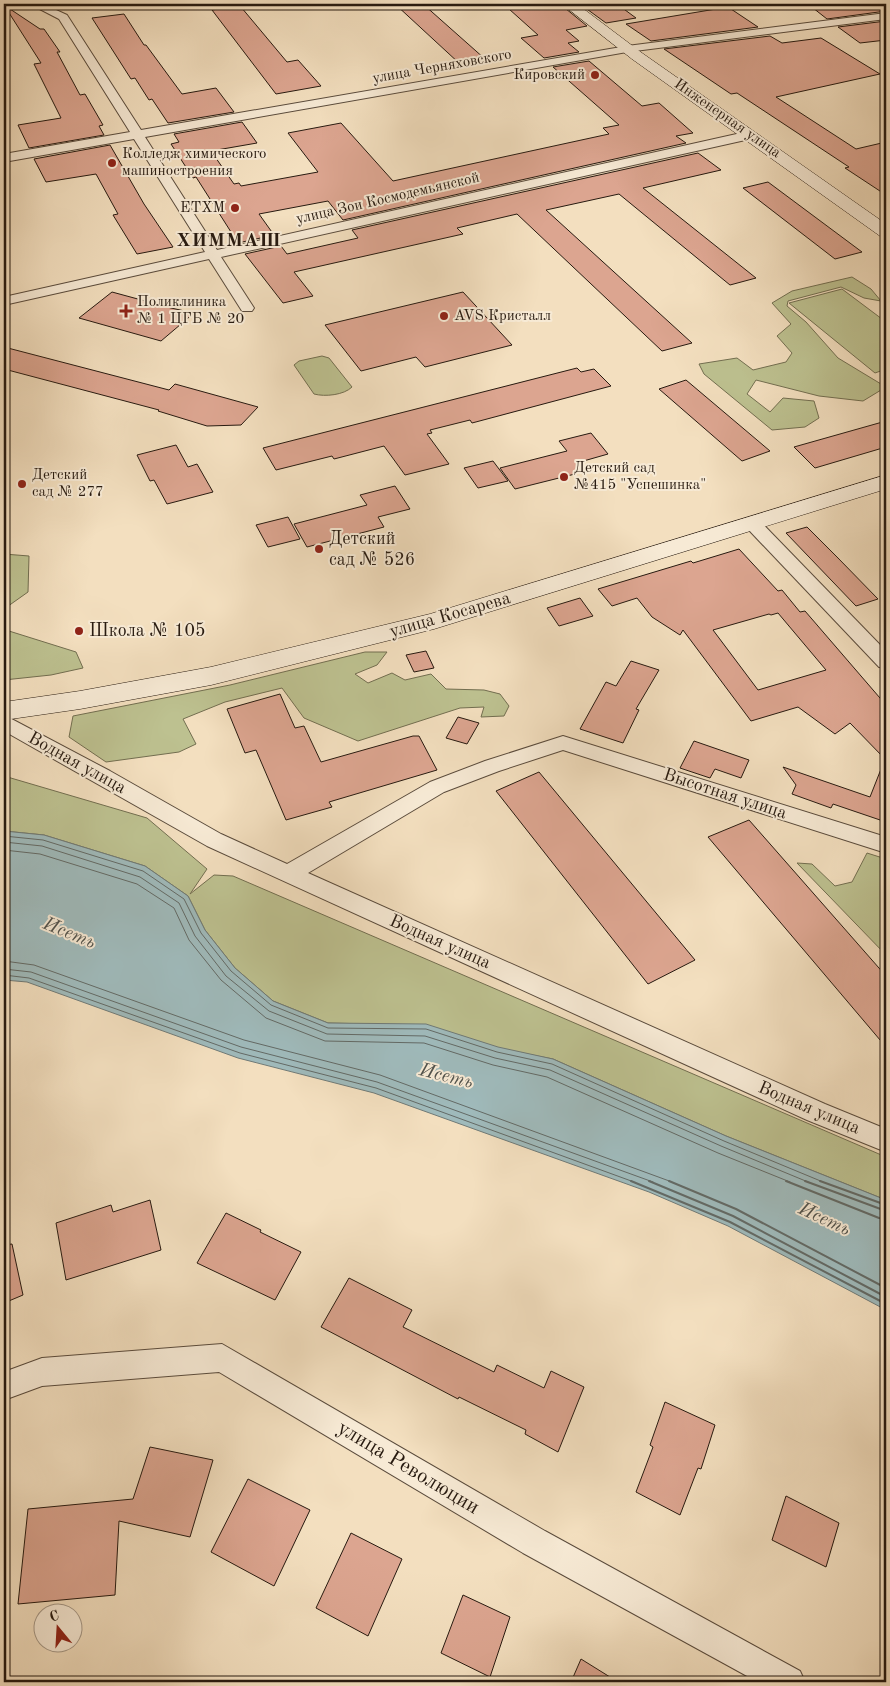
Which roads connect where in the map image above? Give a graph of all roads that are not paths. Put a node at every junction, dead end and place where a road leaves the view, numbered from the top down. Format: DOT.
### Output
graph roads {
  1 [pos="35,4"];
  2 [pos="569,4"];
  3 [pos="886,16"];
  4 [pos="627,49"];
  5 [pos="138,135"];
  6 [pos="750,136"];
  7 [pos="4,158"];
  8 [pos="886,232"];
  9 [pos="212,255"];
  10 [pos="4,301"];
  11 [pos="247,308"];
  12 [pos="886,482"];
  13 [pos="752,523"];
  14 [pos="886,662"];
  15 [pos="4,711"];
  16 [pos="4,722"];
  17 [pos="886,845"];
  18 [pos="289,873"];
  19 [pos="886,1141"];
  20 [pos="4,1386"];
  21 [pos="789,1682"];
  1 -- 5 [label="street"];
  2 -- 4 [label="street, Инженерная улица"];
  3 -- 4 [label="street, улица Черняховского"];
  4 -- 5 [label="street, улица Черняховского"];
  4 -- 6 [label="street, Инженерная улица"];
  5 -- 7 [label="street, улица Черняховского"];
  5 -- 9 [label="street"];
  6 -- 8 [label="street, Инженерная улица"];
  6 -- 9 [label="street, улица Зои Космодемьянской"];
  9 -- 10 [label="street, улица Зои Космодемьянской"];
  9 -- 11 [label="street"];
  12 -- 13 [label="street, улица Косарева"];
  13 -- 14 [label="street"];
  13 -- 15 [label="street, улица Косарева"];
  16 -- 18 [label="street, Водная улица"];
  17 -- 18 [label="street, Высотная улица"];
  18 -- 19 [label="street, Водная улица"];
  20 -- 21 [label="street, улица Революции"];
}
